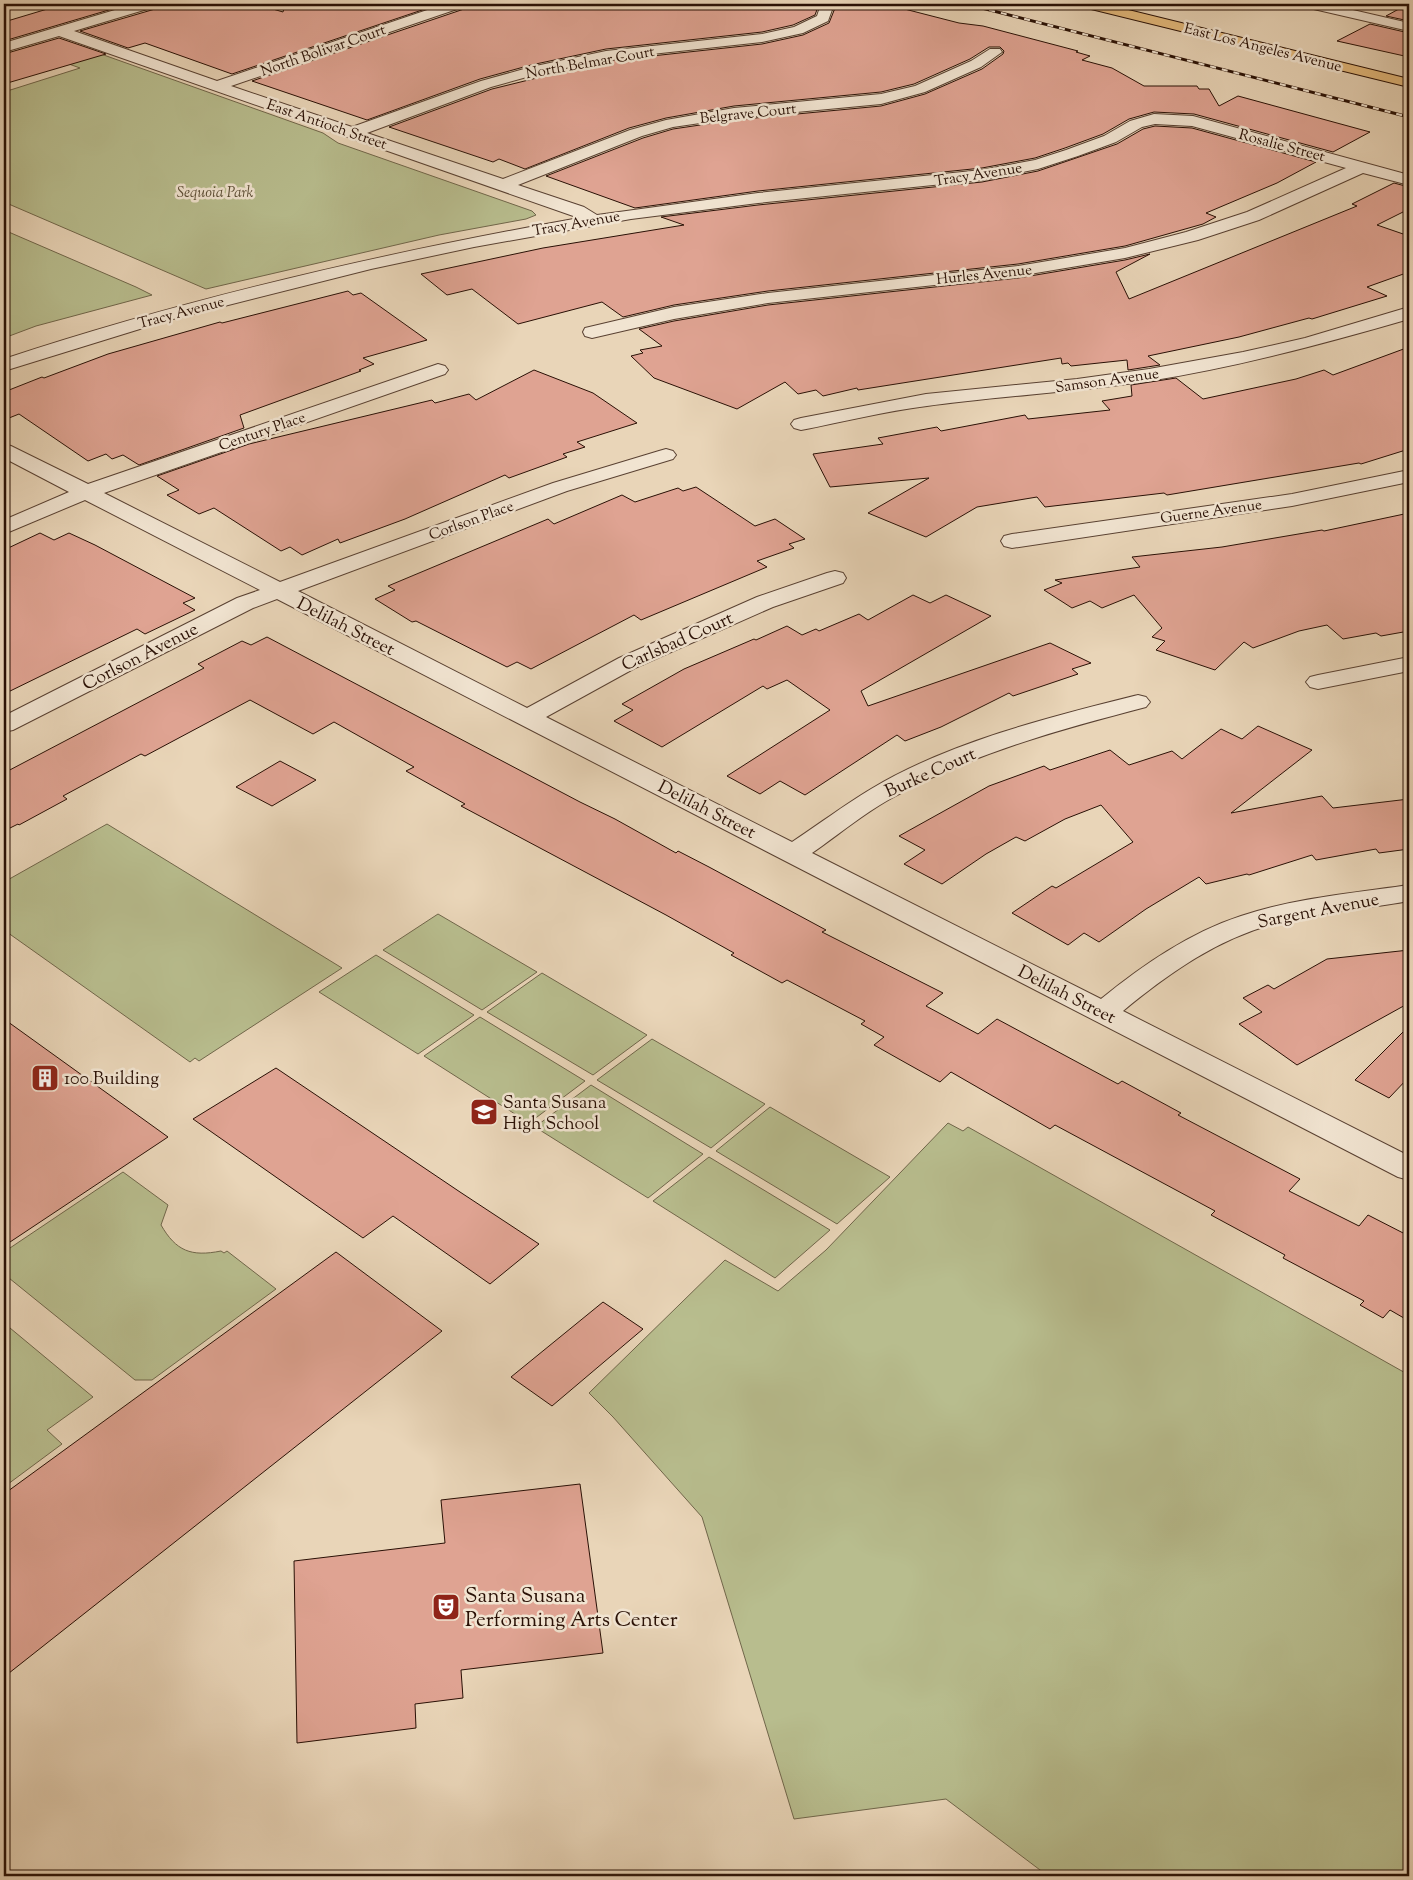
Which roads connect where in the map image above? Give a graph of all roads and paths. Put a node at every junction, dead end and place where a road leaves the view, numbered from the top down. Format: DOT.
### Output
graph roads {
  1 [pos="143,4"];
  2 [pos="458,4"];
  3 [pos="1088,4"];
  4 [pos="1310,4"];
  5 [pos="1367,4"];
  6 [pos="826,7"];
  7 [pos="1348,13"];
  8 [pos="1409,27"];
  9 [pos="59,31"];
  10 [pos="4,48"];
  11 [pos="995,52"];
  12 [pos="1409,83"];
  13 [pos="216,86"];
  14 [pos="1154,119"];
  15 [pos="352,133"];
  16 [pos="1362,167"];
  17 [pos="1409,180"];
  18 [pos="503,185"];
  19 [pos="594,220"];
  20 [pos="1409,313"];
  21 [pos="592,332"];
  22 [pos="4,365"];
  23 [pos="438,370"];
  24 [pos="801,424"];
  25 [pos="4,450"];
  26 [pos="666,456"];
  27 [pos="1409,476"];
  28 [pos="86,492"];
  29 [pos="4,528"];
  30 [pos="1012,541"];
  31 [pos="835,578"];
  32 [pos="278,591"];
  33 [pos="1409,664"];
  34 [pos="1318,682"];
  35 [pos="1138,702"];
  36 [pos="526,718"];
  37 [pos="4,725"];
  38 [pos="794,853"];
  39 [pos="1409,894"];
  40 [pos="1104,1012"];
  41 [pos="1409,1168"];
  1 -- 9 [label="street"];
  2 -- 13 [label="street, North Bolivar Court"];
  3 -- 12 [label="main road, East Los Angeles Avenue"];
  4 -- 7 [label="street"];
  5 -- 7 [label="street"];
  6 -- 15 [label="street, North Belmar Court"];
  7 -- 8 [label="street"];
  9 -- 10 [label="street"];
  9 -- 13 [label="street, East Antioch Street"];
  11 -- 18 [label="street, Belgrave Court"];
  13 -- 15 [label="street, East Antioch Street"];
  14 -- 16 [label="street, Rosalie Street"];
  14 -- 19 [label="street, Tracy Avenue"];
  15 -- 18 [label="street, East Antioch Street"];
  16 -- 17 [label="street, Rosalie Street"];
  16 -- 21 [label="street, Hurles Avenue"];
  18 -- 19 [label="street, East Antioch Street"];
  19 -- 22 [label="street, Tracy Avenue"];
  20 -- 24 [label="street, Samson Avenue"];
  23 -- 28 [label="street, Century Place"];
  25 -- 28 [label="street, Delilah Street"];
  26 -- 32 [label="street, Corlson Place"];
  27 -- 30 [label="street, Guerne Avenue"];
  28 -- 29 [label="street, Century Place"];
  28 -- 32 [label="street, Delilah Street"];
  31 -- 36 [label="street, Carlsbad Court"];
  32 -- 36 [label="street, Delilah Street"];
  32 -- 37 [label="street, Corlson Avenue"];
  33 -- 34 [label="street"];
  35 -- 38 [label="street, Burke Court"];
  36 -- 38 [label="street, Delilah Street"];
  38 -- 40 [label="street, Delilah Street"];
  39 -- 40 [label="street, Sargent Avenue"];
  40 -- 41 [label="street, Delilah Street"];
}
